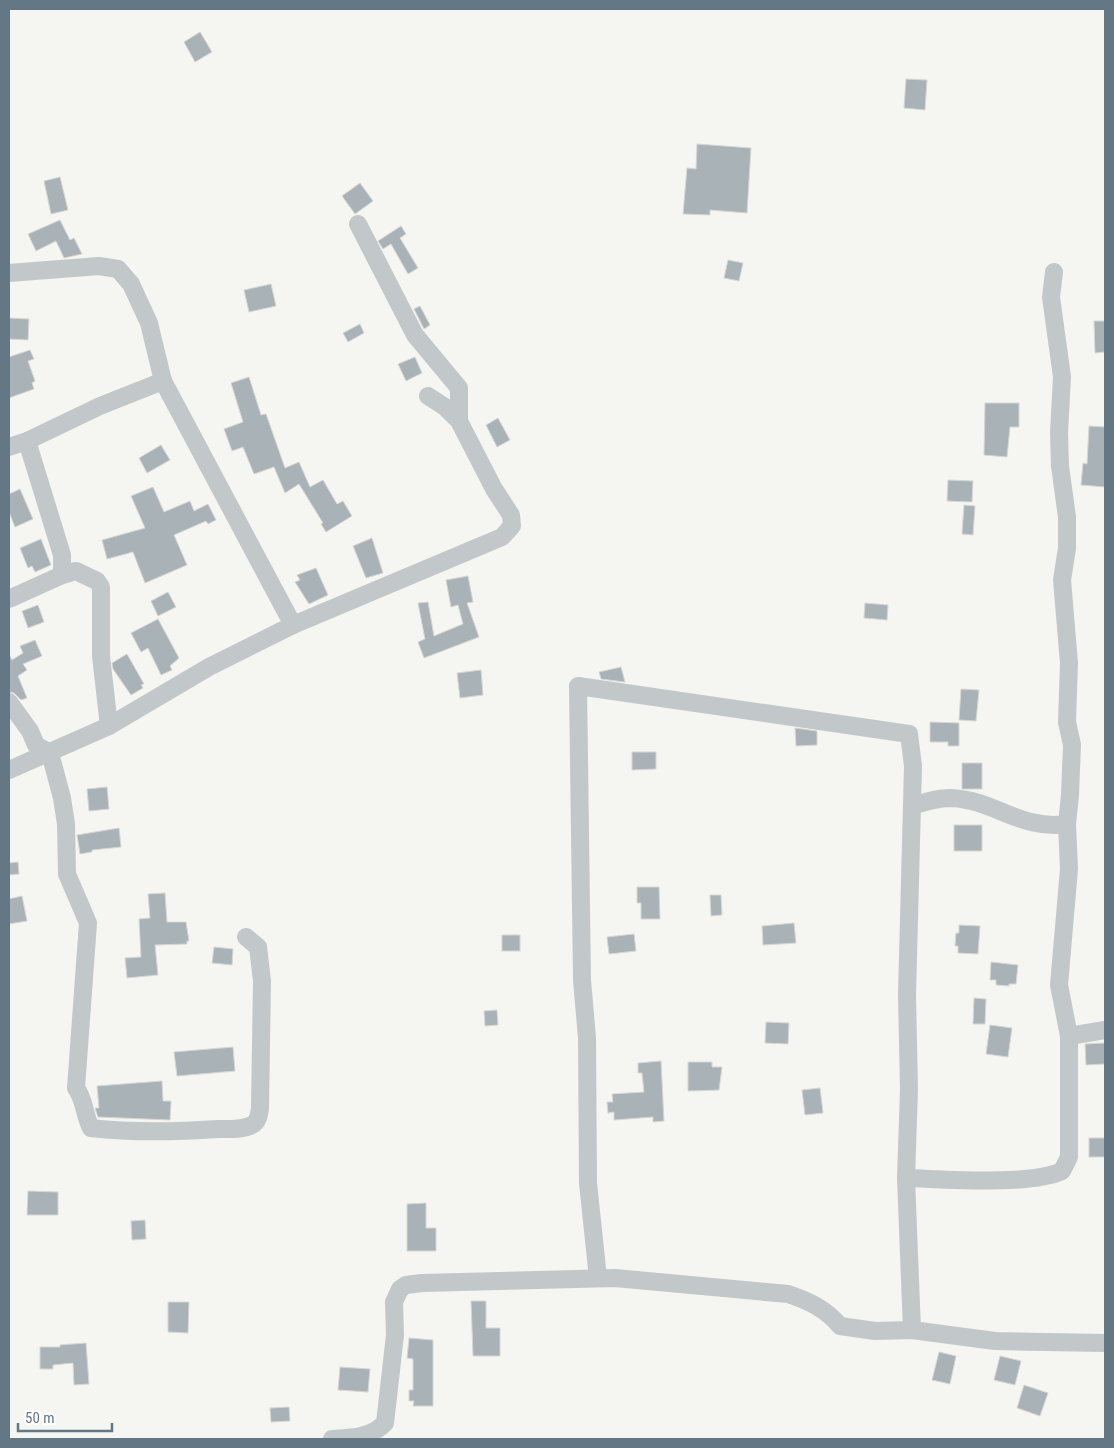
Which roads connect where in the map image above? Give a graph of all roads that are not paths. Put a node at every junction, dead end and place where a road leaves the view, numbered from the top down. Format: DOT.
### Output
graph roads {
  1 [pos="358,224"];
  2 [pos="1054,272"];
  3 [pos="9,273"];
  4 [pos="163,381"];
  5 [pos="428,396"];
  6 [pos="459,420"];
  7 [pos="26,441"];
  8 [pos="9,447"];
  9 [pos="62,575"];
  10 [pos="9,599"];
  11 [pos="294,625"];
  12 [pos="9,702"];
  13 [pos="110,726"];
  14 [pos="50,752"];
  15 [pos="9,770"];
  16 [pos="912,806"];
  17 [pos="1067,824"];
  18 [pos="246,937"];
  19 [pos="1105,1030"];
  20 [pos="1070,1036"];
  21 [pos="906,1178"];
  22 [pos="598,1278"];
  23 [pos="912,1330"];
  24 [pos="1105,1342"];
  25 [pos="332,1439"];
  1 -- 6 [label="street"];
  2 -- 17 [label="street"];
  3 -- 4 [label="street"];
  4 -- 7 [label="street"];
  4 -- 11 [label="street"];
  5 -- 6 [label="street"];
  6 -- 11 [label="street"];
  7 -- 8 [label="street"];
  7 -- 9 [label="street"];
  9 -- 10 [label="street"];
  9 -- 13 [label="street"];
  11 -- 13 [label="street"];
  12 -- 14 [label="street"];
  13 -- 14 [label="street"];
  14 -- 15 [label="street"];
  14 -- 18 [label="street"];
  16 -- 17 [label="street"];
  16 -- 21 [label="street"];
  16 -- 22 [label="street"];
  17 -- 20 [label="street"];
  19 -- 20 [label="street"];
  20 -- 21 [label="street"];
  21 -- 23 [label="street"];
  22 -- 23 [label="street"];
  22 -- 25 [label="street"];
  23 -- 24 [label="street"];
}
